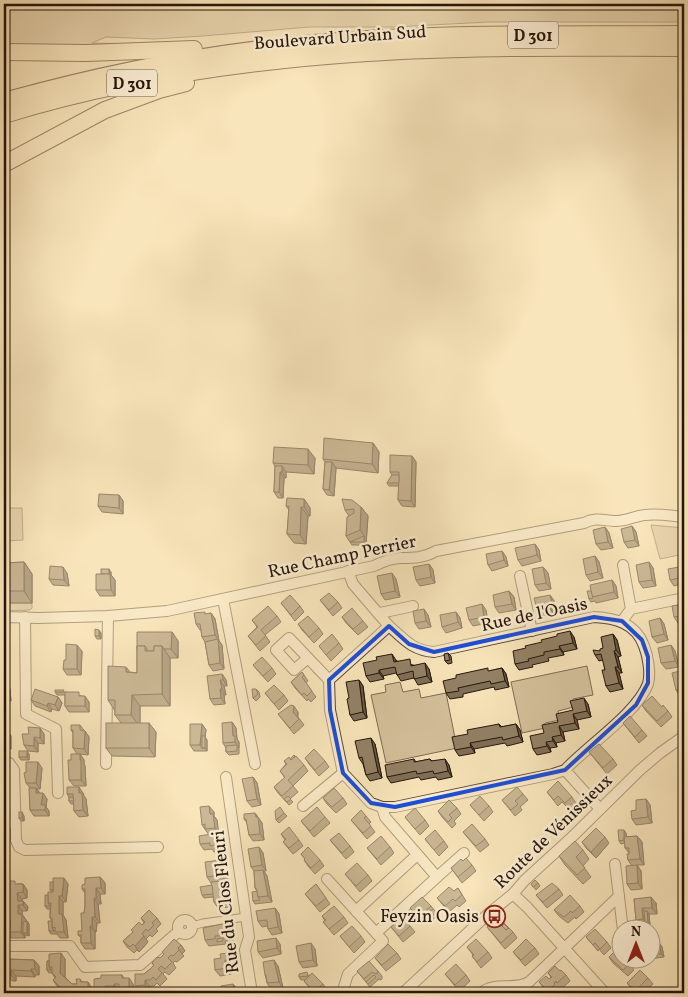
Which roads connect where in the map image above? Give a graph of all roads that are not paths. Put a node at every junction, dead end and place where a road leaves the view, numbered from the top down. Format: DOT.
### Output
graph roads {
  1 [pos="684,34"];
  2 [pos="278,46"];
  3 [pos="684,48"];
  4 [pos="4,52"];
  5 [pos="262,62"];
  6 [pos="4,101"];
  7 [pos="4,115"];
  8 [pos="4,164"];
  9 [pos="684,516"];
  10 [pos="623,565"];
  11 [pos="348,571"];
  12 [pos="520,576"];
  13 [pos="684,598"];
  14 [pos="223,599"];
  15 [pos="413,606"];
  16 [pos="631,610"];
  17 [pos="380,613"];
  18 [pos="108,616"];
  19 [pos="4,617"];
  20 [pos="25,617"];
  21 [pos="622,622"];
  22 [pos="389,626"];
  23 [pos="532,631"];
  24 [pos="308,658"];
  25 [pos="329,680"];
  26 [pos="684,736"];
  27 [pos="4,762"];
  28 [pos="106,764"];
  29 [pos="255,764"];
  30 [pos="565,770"];
  31 [pos="343,773"];
  32 [pos="226,777"];
  33 [pos="58,793"];
  34 [pos="303,806"];
  35 [pos="382,807"];
  36 [pos="600,810"];
  37 [pos="4,823"];
  38 [pos="15,823"];
  39 [pos="158,847"];
  40 [pos="464,853"];
  41 [pos="417,855"];
  42 [pos="615,864"];
  43 [pos="437,877"];
  44 [pos="327,879"];
  45 [pos="513,894"];
  46 [pos="619,896"];
  47 [pos="356,911"];
  48 [pos="246,917"];
  49 [pos="622,920"];
  50 [pos="192,926"];
  51 [pos="376,933"];
  52 [pos="4,946"];
  53 [pos="564,948"];
  54 [pos="343,990"];
  55 [pos="252,993"];
  56 [pos="403,993"];
  57 [pos="481,993"];
  58 [pos="605,993"];
  1 -- 2 [label="highway, Boulevard Urbain Sud / D 301"];
  2 -- 4 [label="highway"];
  2 -- 6 [label="highway, Boulevard Urbain Sud / D 301"];
  3 -- 5 [label="highway, Boulevard Urbain Sud / D 301"];
  5 -- 7 [label="highway, Boulevard Urbain Sud / D 301"];
  5 -- 8 [label="highway"];
  9 -- 11 [label="street, Rue Champ Perrier"];
  10 -- 16 [label="street"];
  11 -- 14 [label="street, Rue Champ Perrier"];
  11 -- 17 [label="street, Rue de l'Oasis"];
  12 -- 23 [label="street"];
  13 -- 16 [label="street"];
  14 -- 18 [label="street, Rue Champ Perrier"];
  14 -- 29 [label="street"];
  15 -- 17 [label="street"];
  16 -- 21 [label="street"];
  17 -- 22 [label="street, Rue de l'Oasis"];
  18 -- 20 [label="street, Rue Champ Perrier"];
  18 -- 28 [label="street"];
  19 -- 20 [label="street, Rue Champ Perrier"];
  20 -- 33 [label="street"];
  21 -- 23 [label="street, Rue de l'Oasis"];
  21 -- 30 [label="street"];
  22 -- 23 [label="street, Rue de l'Oasis"];
  22 -- 25 [label="street"];
  24 -- 25 [label="street"];
  25 -- 31 [label="street"];
  26 -- 36 [label="street, Route de Vénissieux"];
  27 -- 38 [label="street"];
  30 -- 35 [label="street"];
  30 -- 36 [label="street"];
  31 -- 34 [label="street"];
  31 -- 35 [label="street"];
  32 -- 48 [label="street, Rue du Clos Fleuri"];
  35 -- 41 [label="street"];
  36 -- 45 [label="street, Route de Vénissieux"];
  37 -- 38 [label="street"];
  38 -- 39 [label="street"];
  40 -- 43 [label="street"];
  41 -- 43 [label="street"];
  41 -- 47 [label="street"];
  42 -- 46 [label="street"];
  43 -- 51 [label="street"];
  44 -- 47 [label="street"];
  45 -- 53 [label="street"];
  45 -- 56 [label="street, Route de Vénissieux"];
  46 -- 49 [label="street"];
  46 -- 53 [label="street"];
  47 -- 51 [label="street"];
  48 -- 50 [label="street"];
  48 -- 55 [label="street, Rue du Clos Fleuri"];
  50 -- 52 [label="street"];
  51 -- 54 [label="street"];
  53 -- 57 [label="street"];
  53 -- 58 [label="street"];
}
